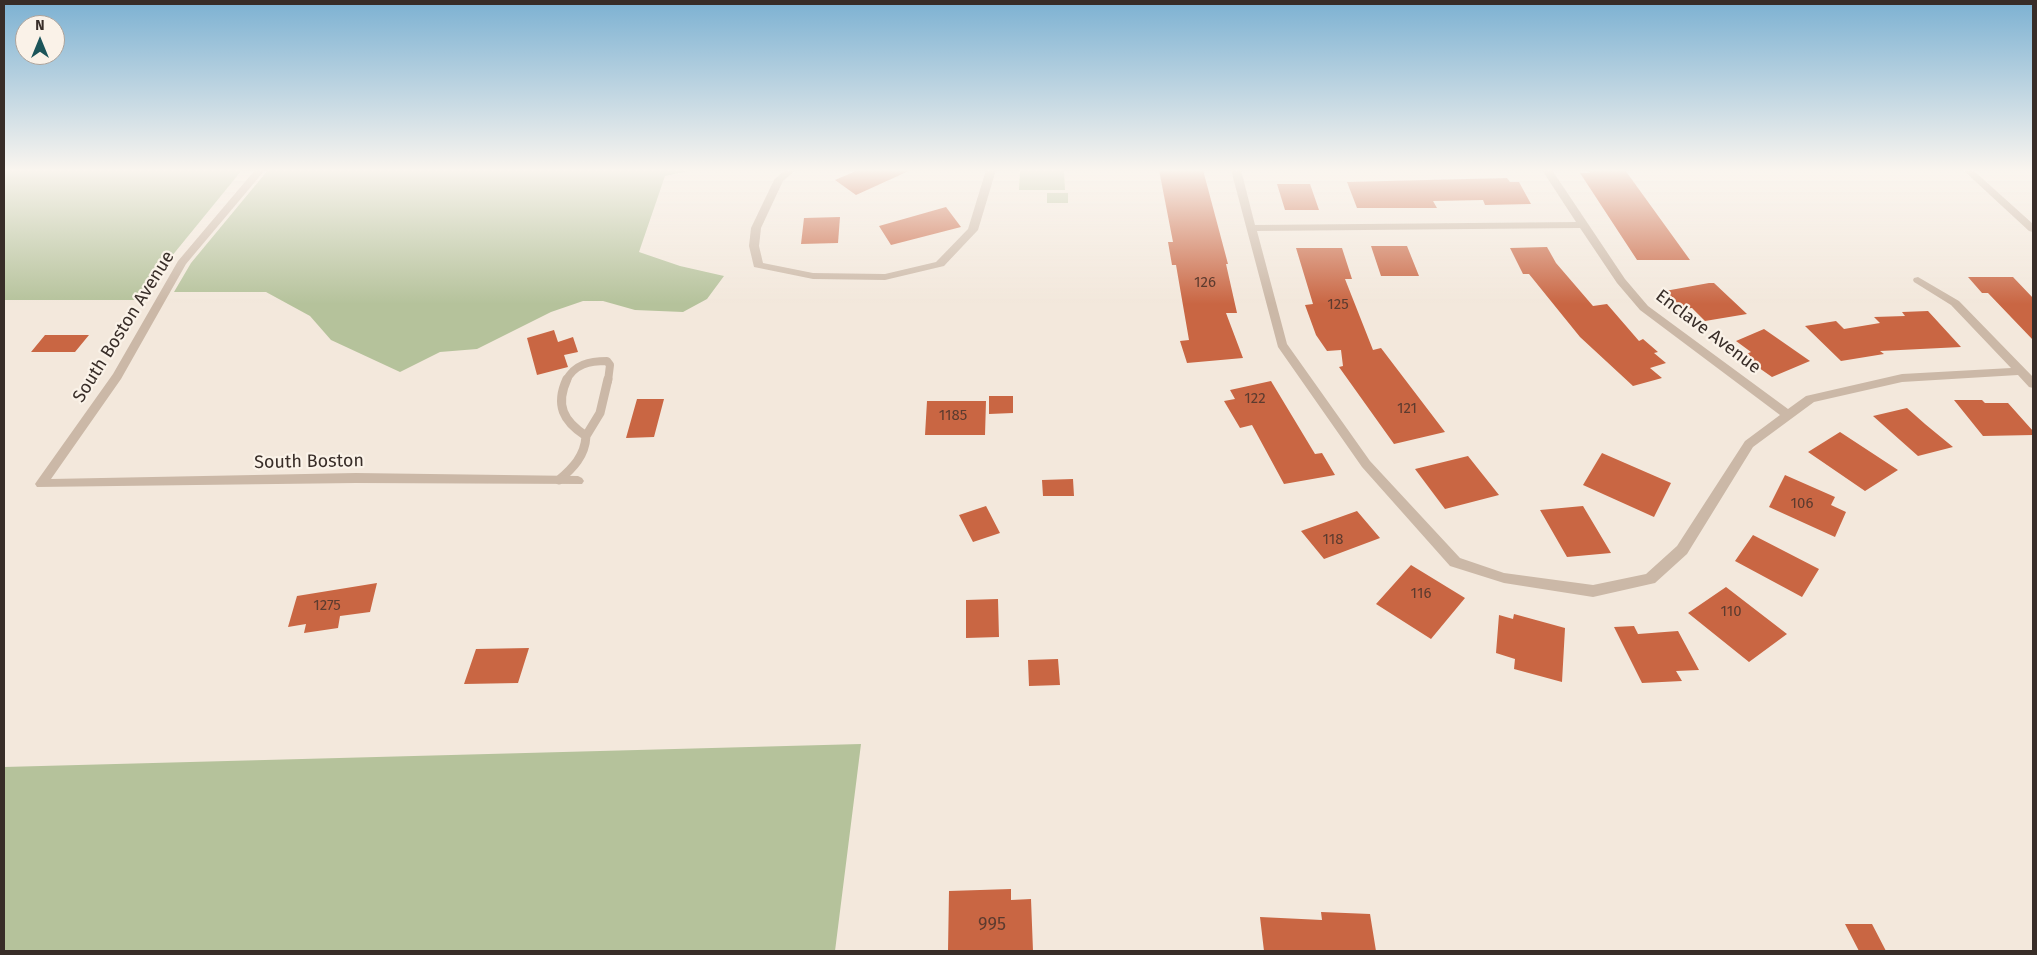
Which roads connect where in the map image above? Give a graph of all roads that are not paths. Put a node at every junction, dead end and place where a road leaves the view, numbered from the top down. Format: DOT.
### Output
graph roads {
  1 [pos="223,215"];
  2 [pos="762,215"];
  3 [pos="978,215"];
  4 [pos="1248,215"];
  5 [pos="1575,215"];
  6 [pos="2017,215"];
  7 [pos="1582,225"];
  8 [pos="1252,228"];
  9 [pos="2033,229"];
  10 [pos="1918,280"];
  11 [pos="2021,371"];
  12 [pos="2033,384"];
  13 [pos="1788,415"];
  14 [pos="586,436"];
  15 [pos="559,480"];
  16 [pos="578,481"];
  17 [pos="40,484"];
  1 -- 17 [label="street, South Boston Avenue"];
  2 -- 3 [label="street"];
  4 -- 8 [label="street"];
  5 -- 7 [label="street, Enclave Avenue"];
  6 -- 9 [label="street"];
  7 -- 8 [label="street"];
  7 -- 13 [label="street, Enclave Avenue"];
  8 -- 13 [label="street"];
  10 -- 11 [label="street"];
  11 -- 12 [label="street"];
  11 -- 13 [label="street"];
  14 -- 14 [label="lane"];
  14 -- 15 [label="lane"];
  15 -- 16 [label="street, South Boston"];
  15 -- 17 [label="street, South Boston"];
}
